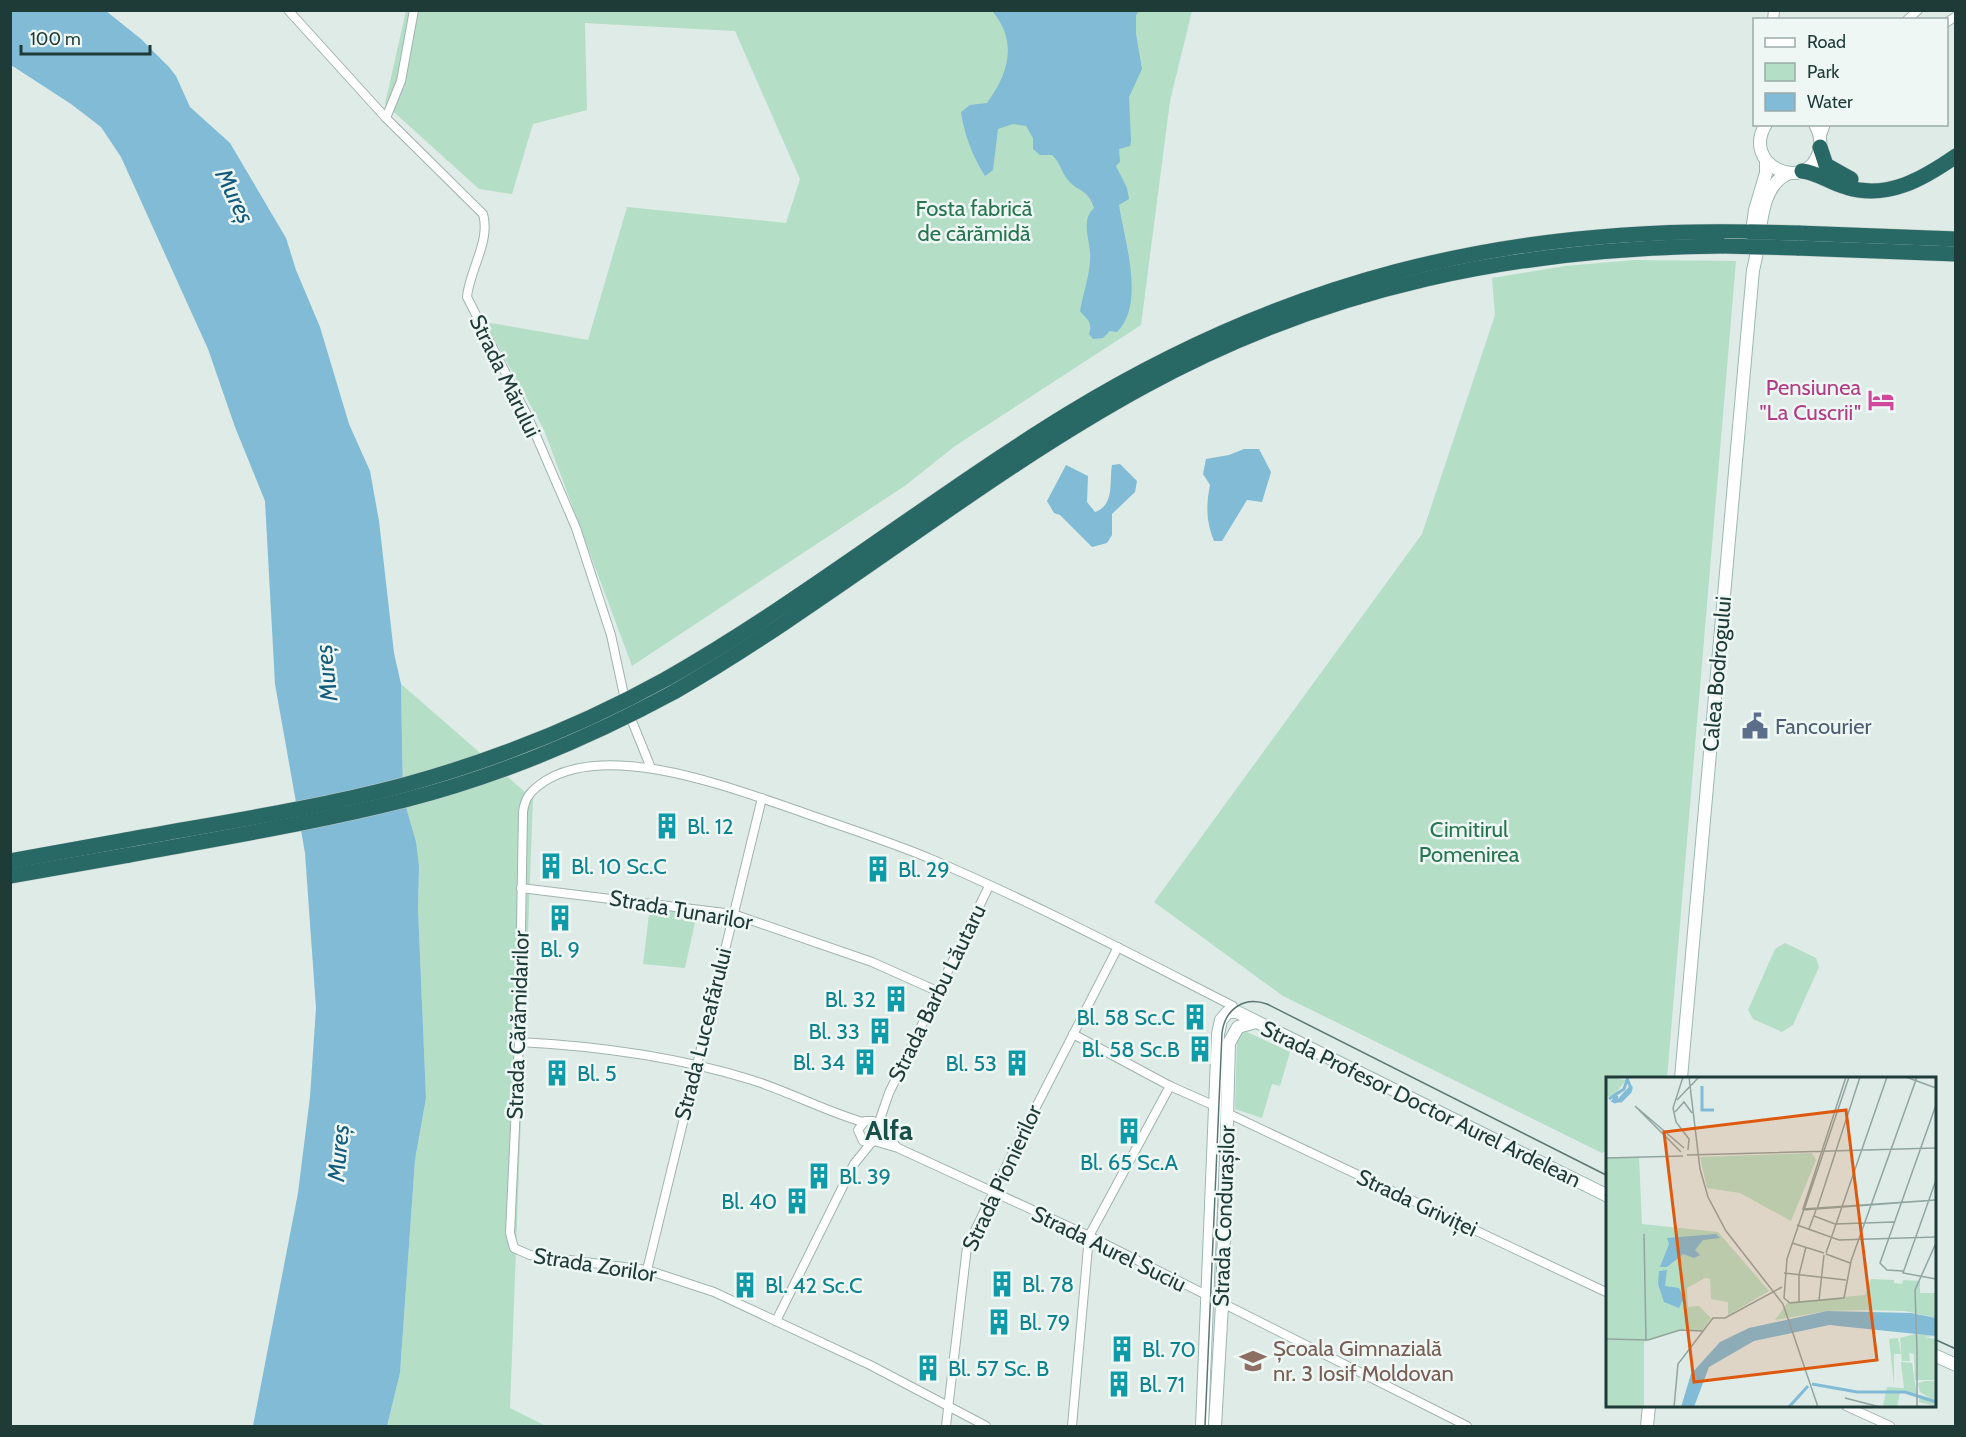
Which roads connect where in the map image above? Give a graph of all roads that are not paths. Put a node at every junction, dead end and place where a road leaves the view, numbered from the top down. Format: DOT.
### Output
graph roads {
  1 [pos="288,10"];
  2 [pos="414,10"];
  3 [pos="386,118"];
  4 [pos="1766,126"];
  5 [pos="1816,126"];
  6 [pos="1825,126"];
  7 [pos="1820,143"];
  8 [pos="1956,156"];
  9 [pos="1766,161"];
  10 [pos="1796,172"];
  11 [pos="1910,183"];
  12 [pos="1956,239"];
  13 [pos="1798,240"];
  14 [pos="1956,254"];
  15 [pos="1753,270"];
  16 [pos="651,768"];
  17 [pos="762,798"];
  18 [pos="524,801"];
  19 [pos="127,847"];
  20 [pos="10,861"];
  21 [pos="10,876"];
  22 [pos="989,886"];
  23 [pos="521,888"];
  24 [pos="733,914"];
  25 [pos="1118,947"];
  26 [pos="937,991"];
  27 [pos="1223,1001"];
  28 [pos="1235,1011"];
  29 [pos="1221,1020"];
  30 [pos="1256,1022"];
  31 [pos="1073,1034"];
  32 [pos="519,1042"];
  33 [pos="695,1064"];
  34 [pos="1681,1077"];
  35 [pos="1170,1086"];
  36 [pos="885,1100"];
  37 [pos="1215,1106"];
  38 [pos="1227,1113"];
  39 [pos="837,1114"];
  40 [pos="865,1121"];
  41 [pos="879,1128"];
  42 [pos="859,1135"];
  43 [pos="872,1142"];
  44 [pos="898,1148"];
  45 [pos="854,1164"];
  46 [pos="993,1193"];
  47 [pos="1606,1195"];
  48 [pos="1089,1236"];
  49 [pos="514,1248"];
  50 [pos="647,1270"];
  51 [pos="1606,1292"];
  52 [pos="1208,1298"];
  53 [pos="1222,1305"];
  54 [pos="776,1321"];
  55 [pos="1936,1355"];
  56 [pos="1956,1365"];
  57 [pos="1649,1407"];
  58 [pos="1848,1407"];
  59 [pos="948,1408"];
  60 [pos="946,1426"];
  61 [pos="986,1426"];
  62 [pos="1072,1426"];
  63 [pos="1202,1426"];
  64 [pos="1215,1426"];
  65 [pos="1467,1426"];
  66 [pos="1647,1426"];
  67 [pos="1890,1426"];
  1 -- 3 [label="street, Strada Mărului"];
  2 -- 3 [label="street"];
  3 -- 16 [label="street, Strada Mărului"];
  4 -- 9 [label="main road, Calea Bodrogului"];
  5 -- 7 [label="main road"];
  6 -- 7 [label="street"];
  7 -- 10 [label="main road, Calea Bodrogului"];
  7 -- 11 [label="highway"];
  8 -- 11 [label="highway"];
  9 -- 10 [label="main road"];
  9 -- 15 [label="main road, Calea Bodrogului"];
  10 -- 11 [label="highway"];
  10 -- 15 [label="main road, Calea Bodrogului"];
  12 -- 13 [label="highway"];
  13 -- 14 [label="highway"];
  13 -- 19 [label="highway, bridge"];
  15 -- 34 [label="main road, Calea Bodrogului"];
  16 -- 17 [label="street, Strada Profesor Doctor Aurel Ardelean"];
  16 -- 18 [label="street, Strada Profesor Doctor Aurel Ardelean"];
  17 -- 22 [label="street, Strada Profesor Doctor Aurel Ardelean"];
  17 -- 24 [label="street, Strada Luceafărului"];
  18 -- 23 [label="street, Strada Cărămidarilor"];
  19 -- 20 [label="highway"];
  19 -- 21 [label="highway"];
  22 -- 25 [label="street, Strada Profesor Doctor Aurel Ardelean"];
  22 -- 26 [label="street, Strada Barbu Lăutaru"];
  23 -- 24 [label="street, Strada Tunarilor"];
  23 -- 32 [label="street, Strada Cărămidarilor"];
  24 -- 26 [label="street, Strada Tunarilor"];
  24 -- 33 [label="street, Strada Luceafărului"];
  25 -- 27 [label="street, Strada Profesor Doctor Aurel Ardelean"];
  25 -- 31 [label="street, Strada Pionierilor"];
  26 -- 36 [label="street, Strada Barbu Lăutaru"];
  27 -- 28 [label="street, Strada Profesor Doctor Aurel Ardelean"];
  27 -- 29 [label="street, Strada Condurașilor"];
  28 -- 29 [label="main road"];
  28 -- 30 [label="main road, Strada Profesor Doctor Aurel Ardelean"];
  29 -- 37 [label="main road, Strada Condurașilor"];
  30 -- 38 [label="main road, Strada Condurașilor"];
  30 -- 47 [label="main road, Strada Profesor Doctor Aurel Ardelean"];
  31 -- 35 [label="street"];
  31 -- 46 [label="street, Strada Pionierilor"];
  32 -- 33 [label="street"];
  32 -- 49 [label="street, Strada Cărămidarilor"];
  33 -- 39 [label="street"];
  33 -- 50 [label="street, Strada Luceafărului"];
  35 -- 37 [label="street"];
  35 -- 48 [label="street"];
  36 -- 40 [label="street, Strada Barbu Lăutaru"];
  36 -- 41 [label="street, Strada Barbu Lăutaru"];
  37 -- 52 [label="main road, Strada Condurașilor"];
  38 -- 51 [label="street, Strada Griviței"];
  38 -- 53 [label="main road, Strada Condurașilor"];
  39 -- 40 [label="street"];
  39 -- 42 [label="street"];
  40 -- 41 [label="street, Strada Aurel Suciu"];
  40 -- 42 [label="street, Strada Barbu Lăutaru"];
  41 -- 43 [label="street, Strada Barbu Lăutaru"];
  41 -- 44 [label="street, Strada Aurel Suciu"];
  42 -- 43 [label="street, Strada Aurel Suciu"];
  42 -- 45 [label="street"];
  43 -- 44 [label="street, Strada Aurel Suciu"];
  43 -- 45 [label="street"];
  44 -- 46 [label="street, Strada Aurel Suciu"];
  45 -- 54 [label="street"];
  46 -- 48 [label="street, Strada Aurel Suciu"];
  46 -- 59 [label="street, Strada Pionierilor"];
  48 -- 52 [label="street, Strada Aurel Suciu"];
  48 -- 62 [label="street"];
  49 -- 50 [label="street, Strada Zorilor"];
  50 -- 54 [label="street, Strada Zorilor"];
  52 -- 53 [label="street, Strada Aurel Suciu"];
  52 -- 63 [label="main road, Strada Condurașilor"];
  53 -- 64 [label="main road, Strada Condurașilor"];
  53 -- 65 [label="street, Strada Aurel Suciu"];
  54 -- 59 [label="street, Strada Zorilor"];
  55 -- 56 [label="main road"];
  57 -- 66 [label="main road"];
  58 -- 67 [label="street"];
  59 -- 60 [label="street, Strada Pionierilor"];
  59 -- 61 [label="street, Strada Zorilor"];
}
